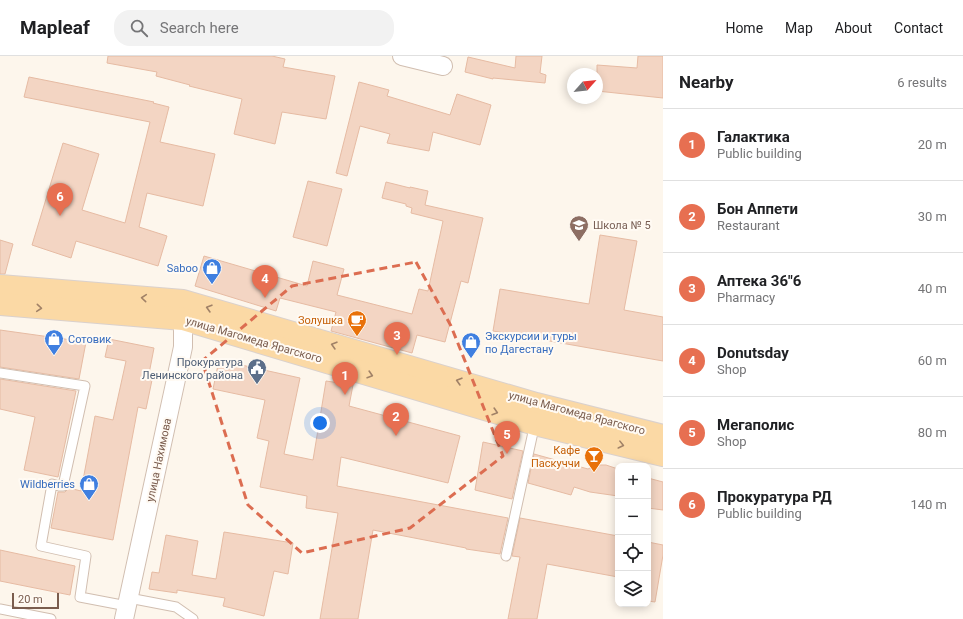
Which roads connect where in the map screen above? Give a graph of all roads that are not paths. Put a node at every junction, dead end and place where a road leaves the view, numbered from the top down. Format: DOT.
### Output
graph roads {
  1 [pos="402,56"];
  2 [pos="443,66"];
  3 [pos="0,286"];
  4 [pos="0,304"];
  5 [pos="183,310"];
  6 [pos="0,372"];
  7 [pos="536,414"];
  8 [pos="663,436"];
  9 [pos="663,455"];
  10 [pos="506,556"];
  11 [pos="127,608"];
  12 [pos="0,609"];
  13 [pos="51,619"];
  14 [pos="193,619"];
  1 -- 2 [label="street"];
  5 -- 3 [label="main road, улица Магомеда Ярагского, one-way"];
  4 -- 5 [label="main road, улица Магомеда Ярагского, one-way"];
  5 -- 7 [label="main road, улица Магомеда Ярагского"];
  5 -- 11 [label="street, улица Нахимова"];
  6 -- 11 [label="lane"];
  7 -- 8 [label="main road, улица Магомеда Ярагского"];
  7 -- 9 [label="main road, улица Магомеда Ярагского, one-way"];
  7 -- 10 [label="lane"];
  11 -- 14 [label="lane"];
  12 -- 13 [label="lane"];
}
